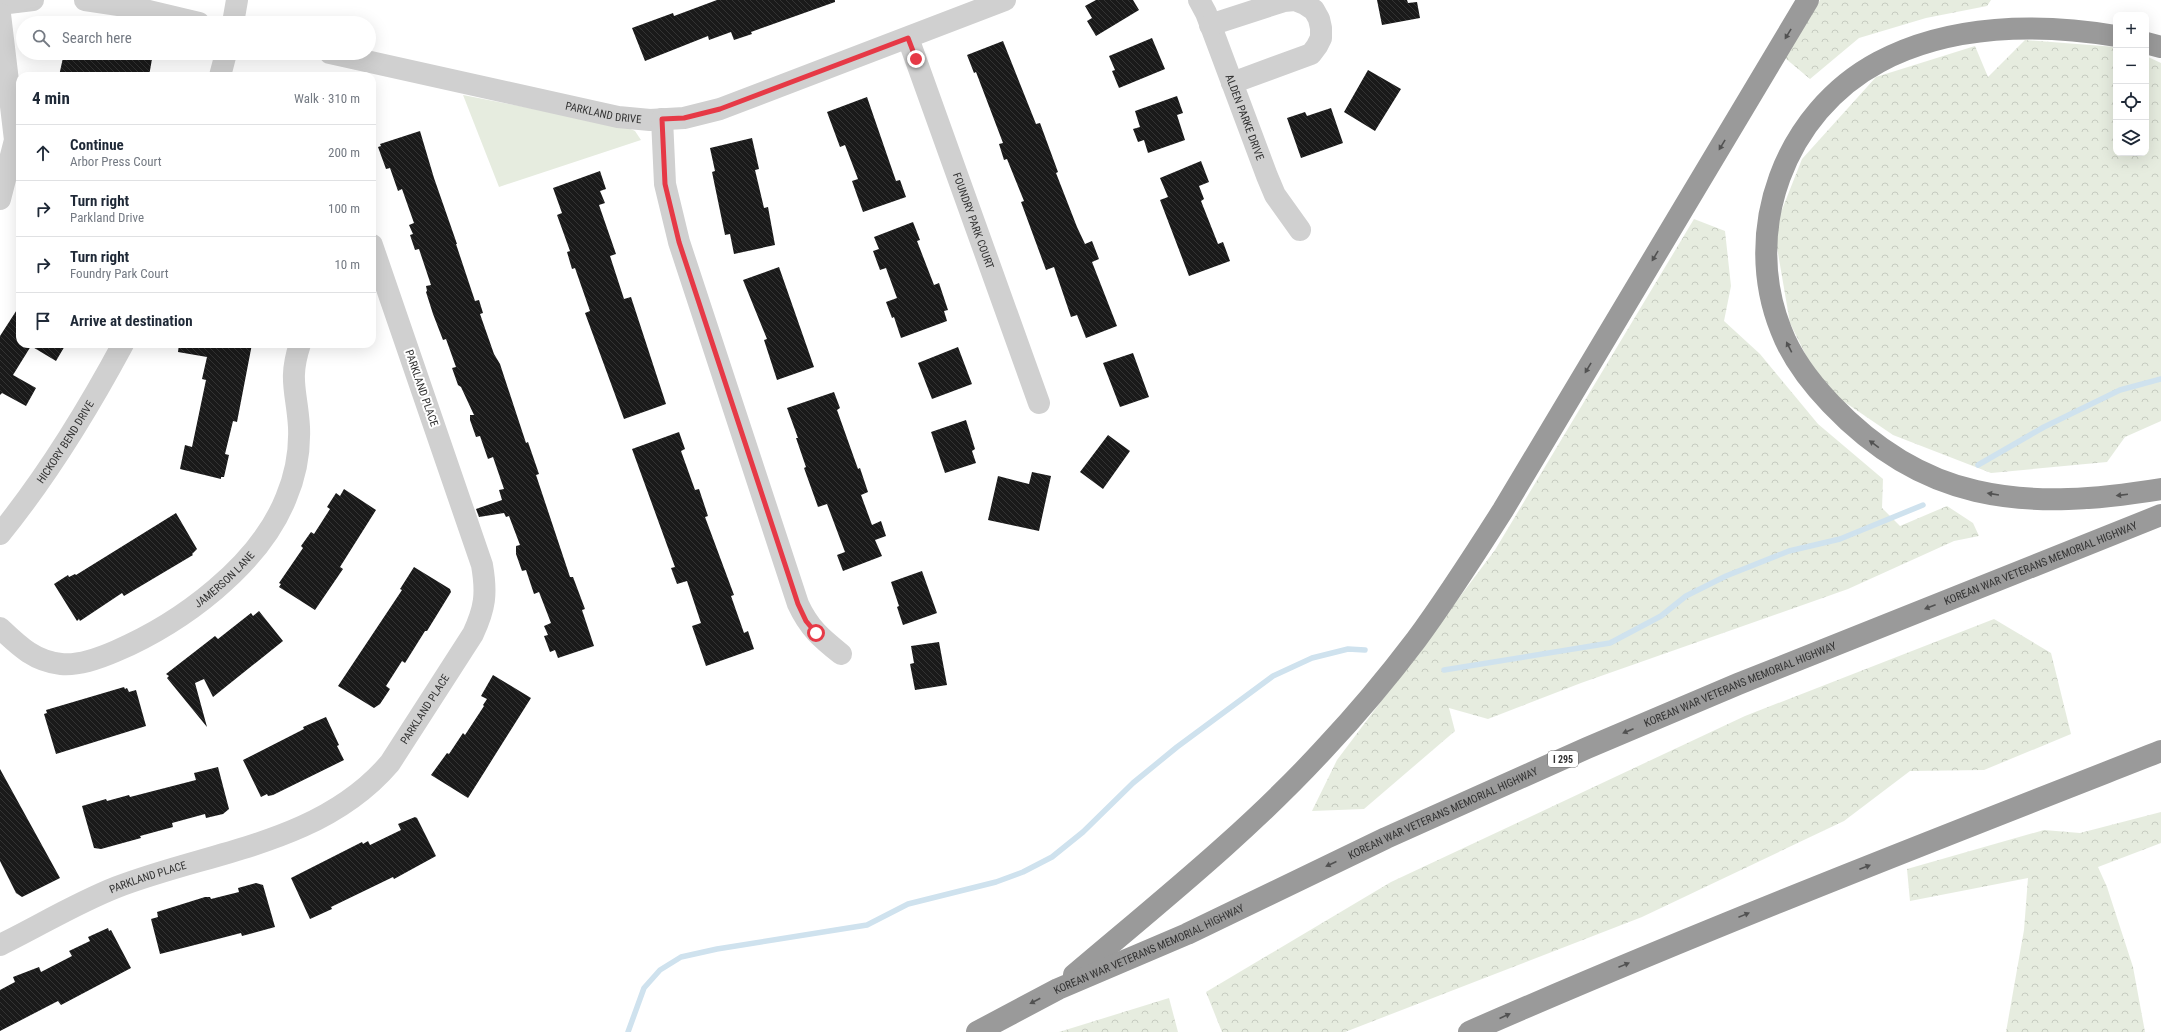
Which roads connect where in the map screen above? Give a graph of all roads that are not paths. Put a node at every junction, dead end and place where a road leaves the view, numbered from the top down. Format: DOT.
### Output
graph roads {
  1 [pos="33,0"];
  2 [pos="85,0"];
  3 [pos="237,0"];
  4 [pos="1005,0"];
  5 [pos="1199,0"];
  6 [pos="1808,0"];
  7 [pos="0,4"];
  8 [pos="0,14"];
  9 [pos="170,16"];
  10 [pos="234,16"];
  11 [pos="1210,25"];
  12 [pos="2113,36"];
  13 [pos="908,38"];
  14 [pos="2149,44"];
  15 [pos="2161,47"];
  16 [pos="224,60"];
  17 [pos="361,60"];
  18 [pos="221,72"];
  19 [pos="1232,83"];
  20 [pos="662,119"];
  21 [pos="0,199"];
  22 [pos="1300,230"];
  23 [pos="376,268"];
  24 [pos="121,348"];
  25 [pos="299,348"];
  26 [pos="1039,403"];
  27 [pos="2161,489"];
  28 [pos="2161,515"];
  29 [pos="0,534"];
  30 [pos="0,628"];
  31 [pos="841,654"];
  32 [pos="2161,751"];
  33 [pos="0,944"];
  34 [pos="1058,989"];
  35 [pos="977,1032"];
  36 [pos="1469,1032"];
  1 -- 7 [label="street"];
  2 -- 9 [label="street"];
  3 -- 10 [label="street"];
  4 -- 13 [label="street, PARKLAND DRIVE"];
  5 -- 11 [label="street, ALDEN PARKE DRIVE"];
  6 -- 34 [label="highway, one-way"];
  8 -- 21 [label="street"];
  11 -- 19 [label="street, ALDEN PARKE DRIVE"];
  11 -- 19 [label="street"];
  27 -- 12 [label="highway, one-way"];
  13 -- 20 [label="street, PARKLAND DRIVE"];
  13 -- 26 [label="street, FOUNDRY PARK COURT"];
  14 -- 15 [label="highway"];
  16 -- 18 [label="street"];
  17 -- 20 [label="street, PARKLAND DRIVE"];
  19 -- 22 [label="street, ALDEN PARKE DRIVE"];
  20 -- 31 [label="street"];
  23 -- 33 [label="street, PARKLAND PLACE"];
  24 -- 29 [label="street, HICKORY BEND DRIVE"];
  25 -- 30 [label="street, JAMERSON LANE"];
  28 -- 34 [label="highway, KOREAN WAR VETERANS MEMORIAL HIGHWAY / I 295, one-way"];
  36 -- 32 [label="highway, one-way"];
  34 -- 35 [label="highway, KOREAN WAR VETERANS MEMORIAL HIGHWAY / I 295, one-way"];
}
